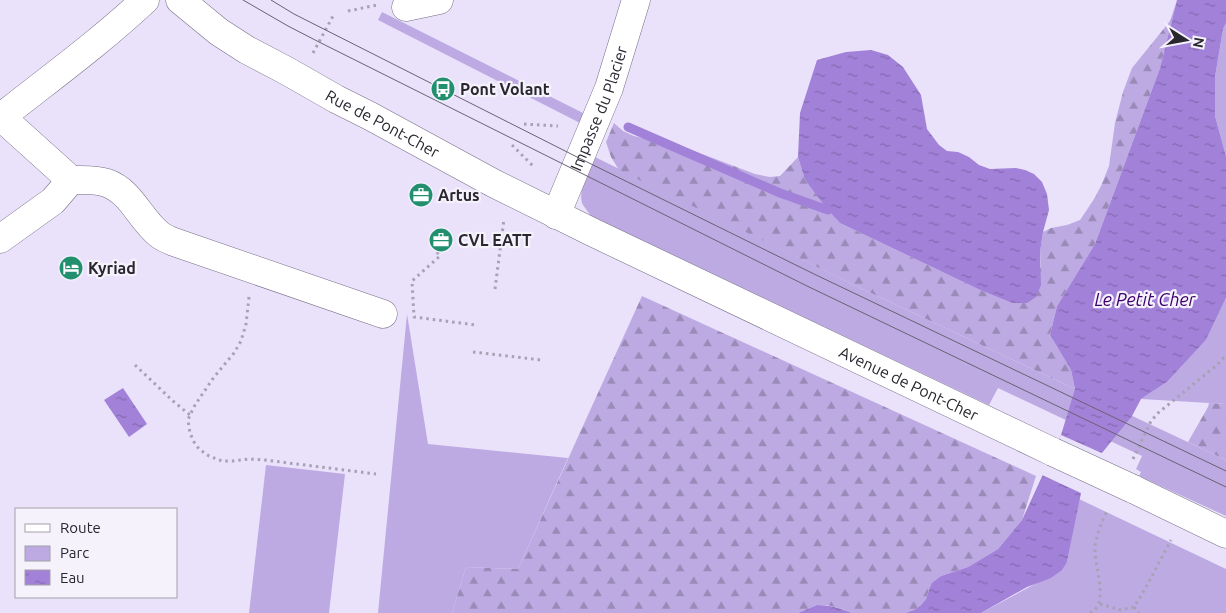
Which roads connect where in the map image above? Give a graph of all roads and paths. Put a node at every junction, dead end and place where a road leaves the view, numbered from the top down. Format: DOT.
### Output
graph roads {
  1 [pos="145,0"];
  2 [pos="180,0"];
  3 [pos="439,0"];
  4 [pos="636,0"];
  5 [pos="406,7"];
  6 [pos="333,16"];
  7 [pos="312,56"];
  8 [pos="0,118"];
  9 [pos="524,124"];
  10 [pos="558,126"];
  11 [pos="512,145"];
  12 [pos="535,168"];
  13 [pos="72,180"];
  14 [pos="505,213"];
  15 [pos="556,214"];
  16 [pos="592,232"];
  17 [pos="0,238"];
  18 [pos="437,252"];
  19 [pos="252,269"];
  20 [pos="495,289"];
  21 [pos="383,314"];
  22 [pos="476,325"];
  23 [pos="473,352"];
  24 [pos="541,360"];
  25 [pos="135,366"];
  26 [pos="190,414"];
  27 [pos="376,474"];
  28 [pos="1175,533"];
  29 [pos="1226,534"];
  30 [pos="1134,607"];
  31 [pos="1090,613"];
  32 [pos="1138,613"];
  1 -- 8 [label="main road"];
  2 -- 15 [label="main road, Rue de Pont-Cher"];
  3 -- 5 [label="main road"];
  4 -- 15 [label="main road, Impasse du Placier"];
  6 -- 7 [label="path"];
  8 -- 13 [label="main road"];
  9 -- 10 [label="path"];
  11 -- 12 [label="path"];
  13 -- 17 [label="main road"];
  13 -- 19 [label="main road"];
  14 -- 20 [label="path"];
  15 -- 16 [label="main road, Rue de Pont-Cher"];
  16 -- 29 [label="main road, Avenue de Pont-Cher, bridge"];
  18 -- 22 [label="path"];
  19 -- 21 [label="main road"];
  19 -- 26 [label="path"];
  23 -- 24 [label="path"];
  25 -- 26 [label="path"];
  26 -- 27 [label="path"];
  28 -- 30 [label="path"];
  30 -- 31 [label="path"];
  30 -- 32 [label="path"];
}
